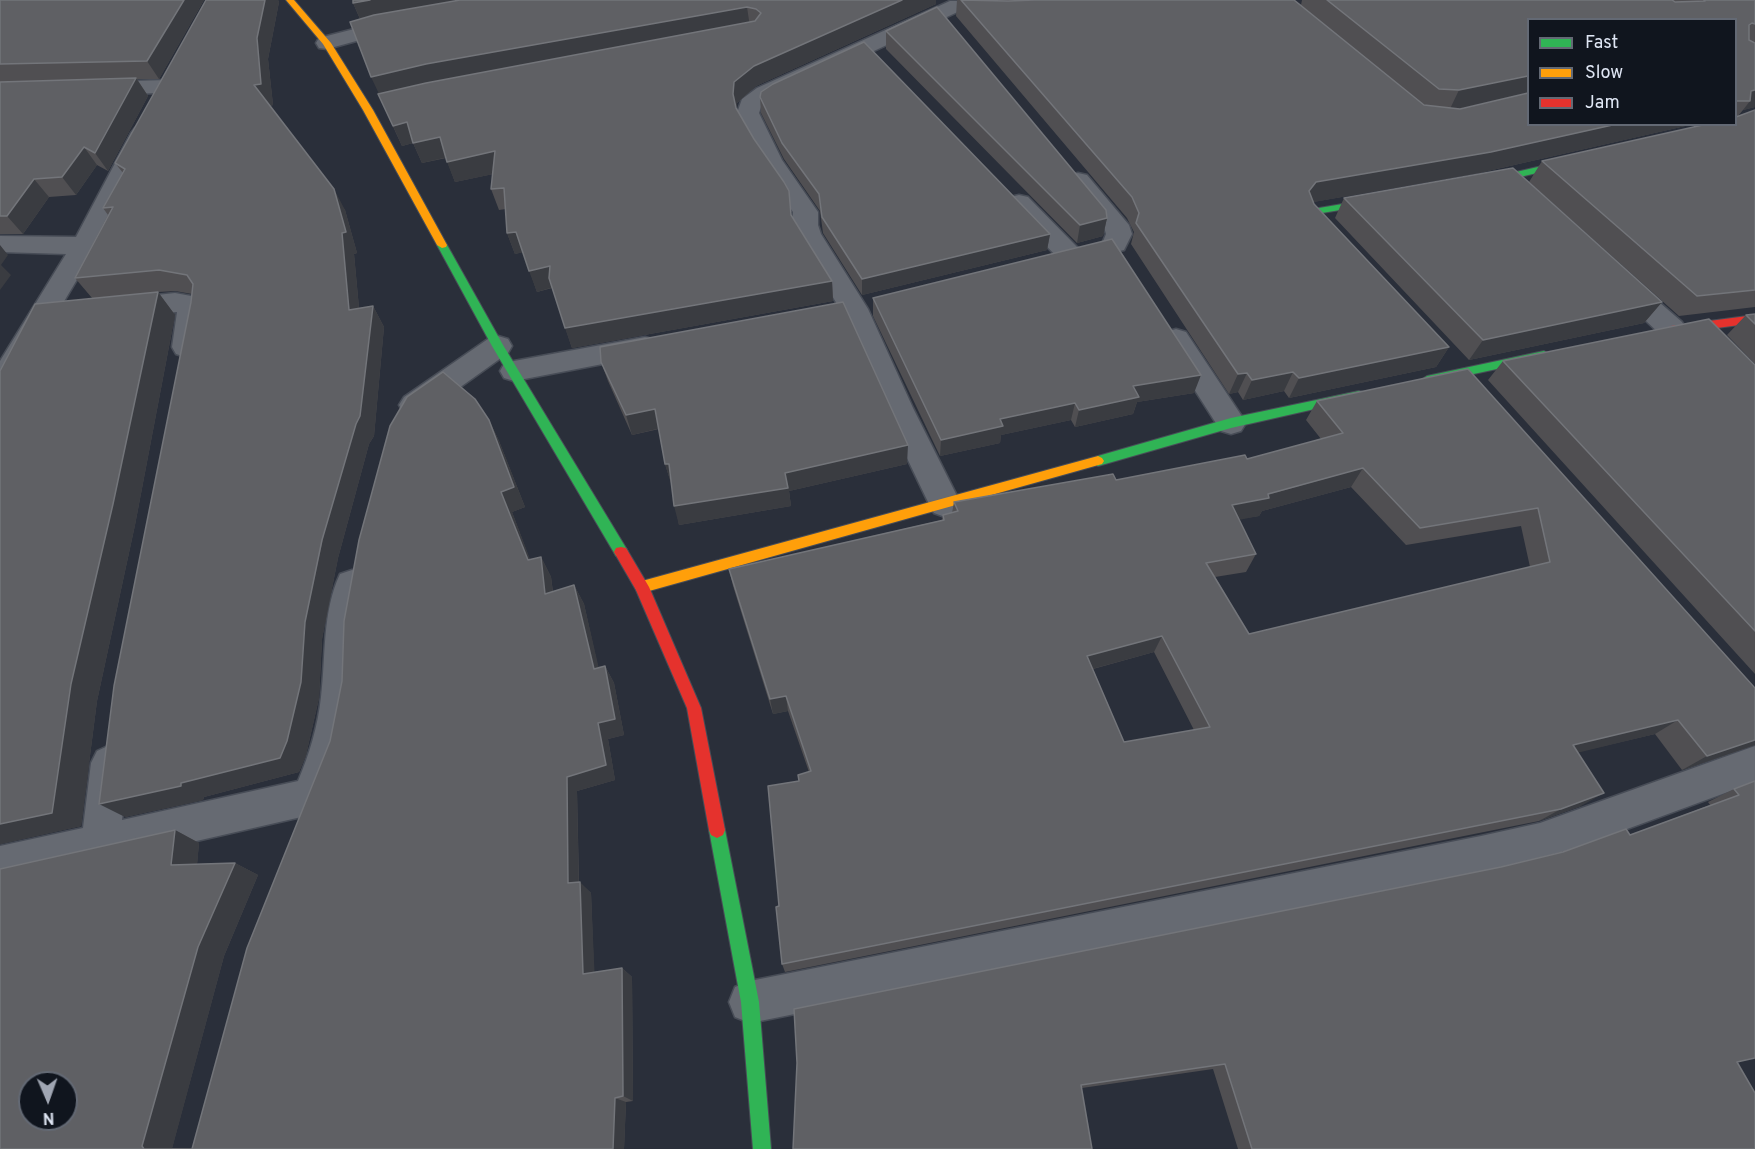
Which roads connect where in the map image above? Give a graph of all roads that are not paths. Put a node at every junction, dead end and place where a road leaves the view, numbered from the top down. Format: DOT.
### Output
graph roads {
  1 [pos="290,0"];
  2 [pos="954,7"];
  3 [pos="420,19"];
  4 [pos="956,32"];
  5 [pos="327,43"];
  6 [pos="72,89"];
  7 [pos="390,105"];
  8 [pos="368,110"];
  9 [pos="1595,157"];
  10 [pos="1062,160"];
  11 [pos="1467,185"];
  12 [pos="1005,188"];
  13 [pos="1398,197"];
  14 [pos="0,244"];
  15 [pos="84,246"];
  16 [pos="1348,252"];
  17 [pos="1602,265"];
  18 [pos="1160,313"];
  19 [pos="42,315"];
  20 [pos="1755,319"];
  21 [pos="1676,329"];
  22 [pos="666,343"];
  23 [pos="1722,352"];
  24 [pos="1554,353"];
  25 [pos="506,358"];
  26 [pos="180,379"];
  27 [pos="1,382"];
  28 [pos="1414,382"];
  29 [pos="1368,393"];
  30 [pos="1231,423"];
  31 [pos="397,427"];
  32 [pos="945,504"];
  33 [pos="359,548"];
  34 [pos="642,587"];
  35 [pos="113,734"];
  36 [pos="1755,764"];
  37 [pos="100,844"];
  38 [pos="0,866"];
  39 [pos="750,1002"];
  40 [pos="762,1149"];
  1 -- 5 [label="street"];
  2 -- 4 [label="street"];
  2 -- 32 [label="street"];
  3 -- 5 [label="street"];
  5 -- 8 [label="street"];
  6 -- 15 [label="street"];
  7 -- 8 [label="street"];
  8 -- 25 [label="street"];
  9 -- 11 [label="street"];
  10 -- 12 [label="street"];
  13 -- 16 [label="street"];
  14 -- 15 [label="street"];
  15 -- 19 [label="street"];
  17 -- 21 [label="street"];
  18 -- 30 [label="street"];
  19 -- 26 [label="street"];
  19 -- 27 [label="street"];
  20 -- 21 [label="street"];
  21 -- 23 [label="street"];
  22 -- 25 [label="street"];
  24 -- 28 [label="street"];
  25 -- 31 [label="street"];
  25 -- 34 [label="street"];
  29 -- 30 [label="street"];
  30 -- 32 [label="street"];
  32 -- 34 [label="street"];
  33 -- 37 [label="street"];
  34 -- 39 [label="street"];
  35 -- 37 [label="street"];
  36 -- 39 [label="street"];
  37 -- 38 [label="street"];
  39 -- 40 [label="street"];
}
